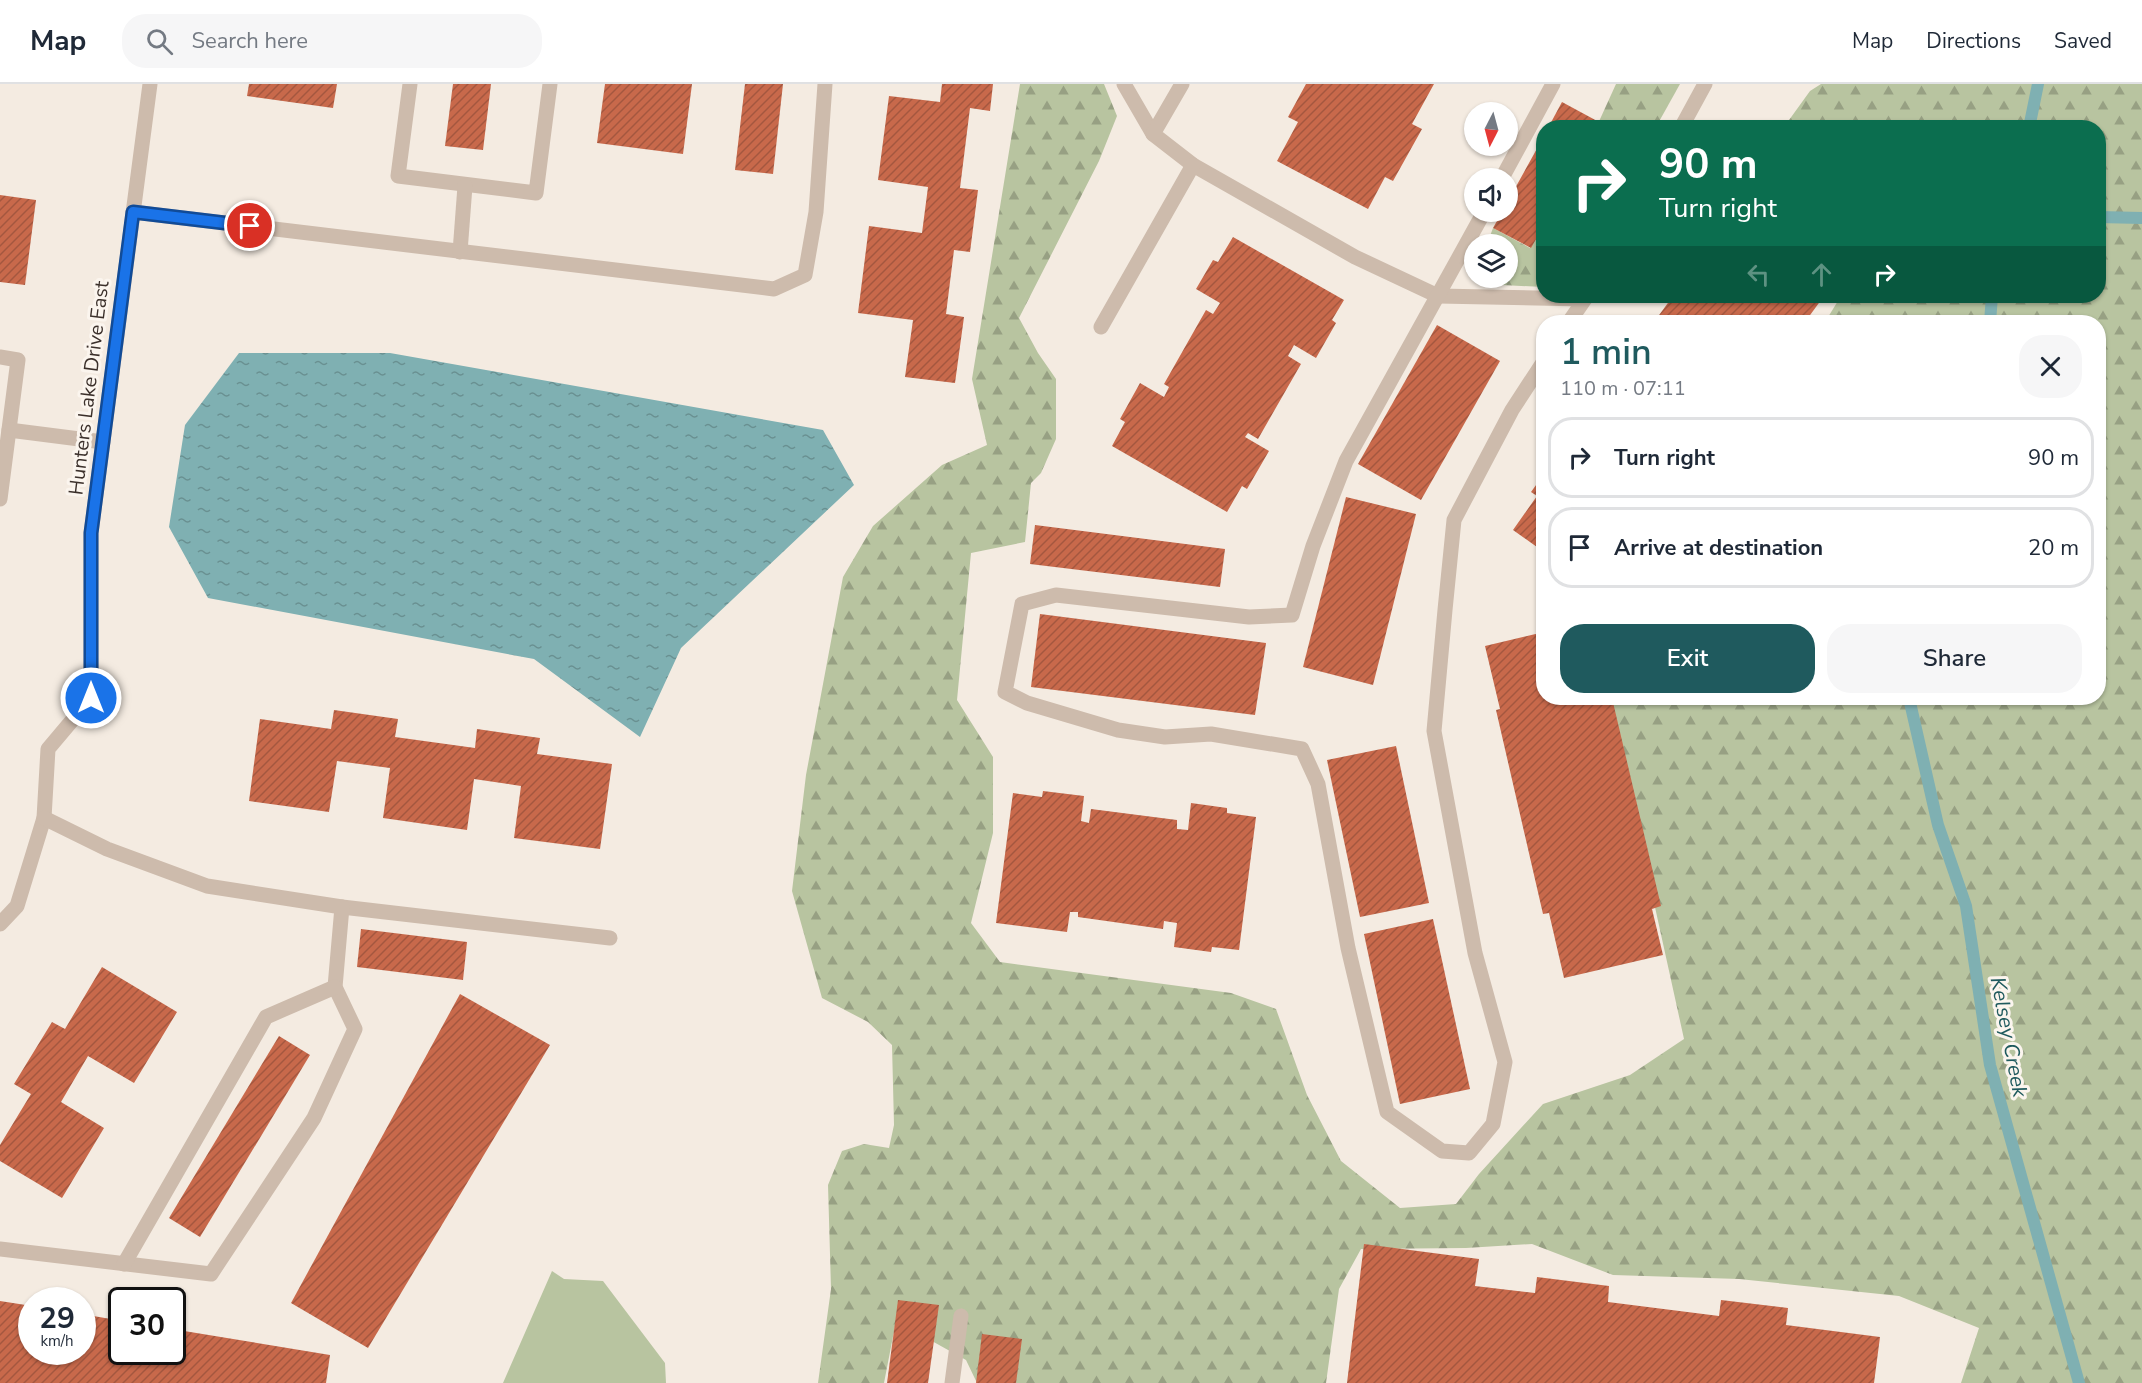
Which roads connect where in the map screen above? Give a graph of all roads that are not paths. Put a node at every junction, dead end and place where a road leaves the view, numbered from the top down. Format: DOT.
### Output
graph roads {
  1 [pos="150,84"];
  2 [pos="410,84"];
  3 [pos="550,84"];
  4 [pos="825,84"];
  5 [pos="1124,84"];
  6 [pos="1182,84"];
  7 [pos="1553,84"];
  8 [pos="1705,84"];
  9 [pos="1685,120"];
  10 [pos="1153,134"];
  11 [pos="1192,165"];
  12 [pos="1507,168"];
  13 [pos="465,186"];
  14 [pos="133,212"];
  15 [pos="1479,222"];
  16 [pos="460,252"];
  17 [pos="1438,296"];
  18 [pos="1536,297"];
  19 [pos="1101,327"];
  20 [pos="0,357"];
  21 [pos="1536,374"];
  22 [pos="9,430"];
  23 [pos="103,442"];
  24 [pos="0,499"];
  25 [pos="44,818"];
  26 [pos="342,907"];
  27 [pos="0,924"];
  28 [pos="610,938"];
  29 [pos="335,987"];
  30 [pos="0,1249"];
  31 [pos="124,1264"];
  32 [pos="961,1316"];
  33 [pos="952,1383"];
  1 -- 14 [label="street, Hunters Lake Drive East"];
  2 -- 13 [label="street"];
  3 -- 13 [label="street"];
  4 -- 16 [label="street"];
  5 -- 10 [label="street"];
  6 -- 10 [label="street"];
  7 -- 12 [label="street"];
  8 -- 9 [label="street"];
  10 -- 11 [label="street"];
  11 -- 17 [label="street"];
  11 -- 19 [label="street"];
  13 -- 16 [label="street"];
  14 -- 16 [label="street"];
  14 -- 23 [label="street, Hunters Lake Drive East"];
  15 -- 17 [label="street"];
  17 -- 18 [label="street"];
  17 -- 21 [label="street"];
  20 -- 22 [label="street"];
  22 -- 23 [label="street"];
  22 -- 24 [label="street"];
  23 -- 25 [label="street, Hunters Lake Drive East"];
  25 -- 26 [label="street"];
  25 -- 27 [label="street"];
  26 -- 28 [label="street"];
  26 -- 29 [label="street"];
  29 -- 31 [label="street"];
  29 -- 31 [label="street"];
  30 -- 31 [label="street"];
  32 -- 33 [label="street"];
}
